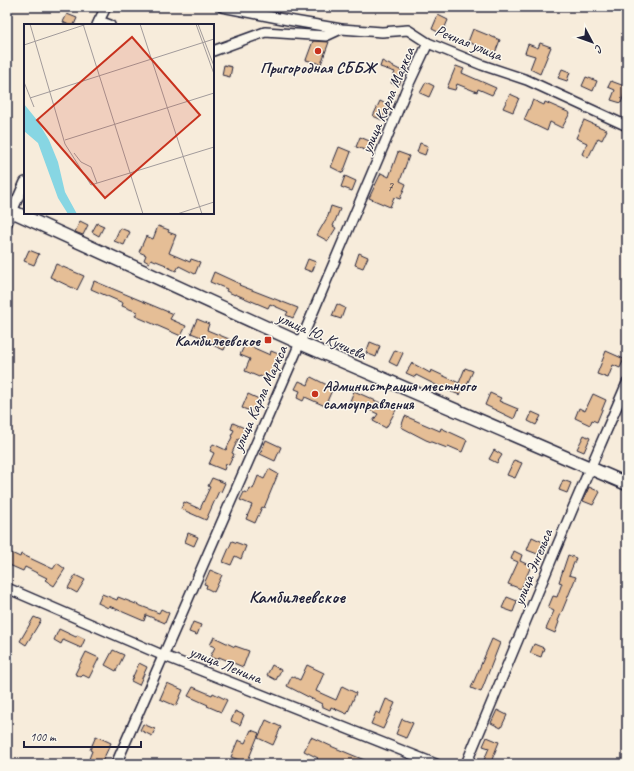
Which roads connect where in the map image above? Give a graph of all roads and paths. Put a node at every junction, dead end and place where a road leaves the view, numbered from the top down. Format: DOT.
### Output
graph roads {
  1 [pos="106,7"];
  2 [pos="222,7"];
  3 [pos="98,23"];
  4 [pos="341,29"];
  5 [pos="428,43"];
  6 [pos="214,51"];
  7 [pos="627,126"];
  8 [pos="24,184"];
  9 [pos="10,210"];
  10 [pos="7,223"];
  11 [pos="300,343"];
  12 [pos="627,382"];
  13 [pos="590,469"];
  14 [pos="627,484"];
  15 [pos="7,588"];
  16 [pos="162,655"];
  17 [pos="116,764"];
  18 [pos="436,764"];
  19 [pos="466,764"];
  1 -- 3 [label="street"];
  2 -- 4 [label="street, Речная улица"];
  4 -- 5 [label="street, Речная улица"];
  4 -- 6 [label="street"];
  5 -- 7 [label="street, Речная улица"];
  5 -- 11 [label="street, улица Карла Маркса"];
  8 -- 9 [label="street"];
  9 -- 10 [label="street"];
  9 -- 11 [label="street, улица Ю. Кучиева"];
  11 -- 13 [label="street, улица Ю. Кучиева"];
  11 -- 16 [label="street, улица Карла Маркса"];
  12 -- 13 [label="street, улица Энгельса"];
  13 -- 14 [label="street, улица Ю. Кучиева"];
  13 -- 19 [label="street, улица Энгельса"];
  15 -- 16 [label="street, улица Ленина"];
  16 -- 17 [label="street, улица Карла Маркса"];
  16 -- 18 [label="street, улица Ленина"];
}
